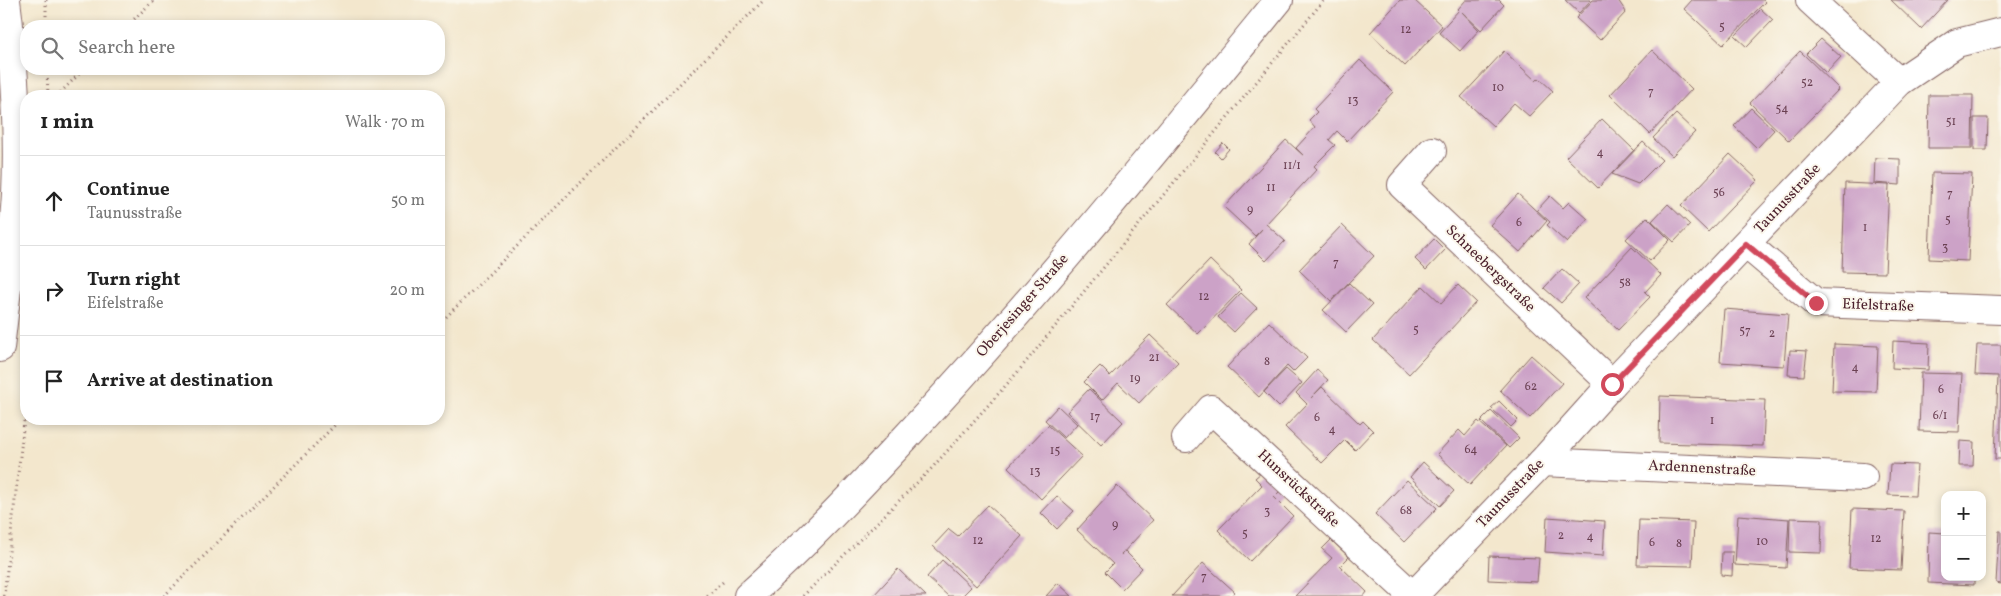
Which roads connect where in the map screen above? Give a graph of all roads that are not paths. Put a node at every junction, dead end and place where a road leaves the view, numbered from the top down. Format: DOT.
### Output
graph roads {
  1 [pos="6,0"];
  2 [pos="1279,0"];
  3 [pos="1810,0"];
  4 [pos="2001,32"];
  5 [pos="1899,82"];
  6 [pos="1432,151"];
  7 [pos="1746,244"];
  8 [pos="2001,310"];
  9 [pos="0,348"];
  10 [pos="1612,384"];
  11 [pos="1186,438"];
  12 [pos="1542,462"];
  13 [pos="1863,476"];
  14 [pos="748,596"];
  15 [pos="1413,596"];
  1 -- 9 [label="street"];
  2 -- 14 [label="street, Oberjesinger Straße"];
  3 -- 5 [label="street"];
  4 -- 5 [label="street, Taunusstraße"];
  5 -- 7 [label="street, Taunusstraße"];
  6 -- 10 [label="street, Schneebergstraße"];
  7 -- 8 [label="street, Eifelstraße"];
  7 -- 10 [label="street, Taunusstraße"];
  10 -- 12 [label="street, Taunusstraße"];
  11 -- 15 [label="street, Hunsrückstraße"];
  12 -- 13 [label="street, Ardennenstraße"];
  12 -- 15 [label="street, Taunusstraße"];
}
